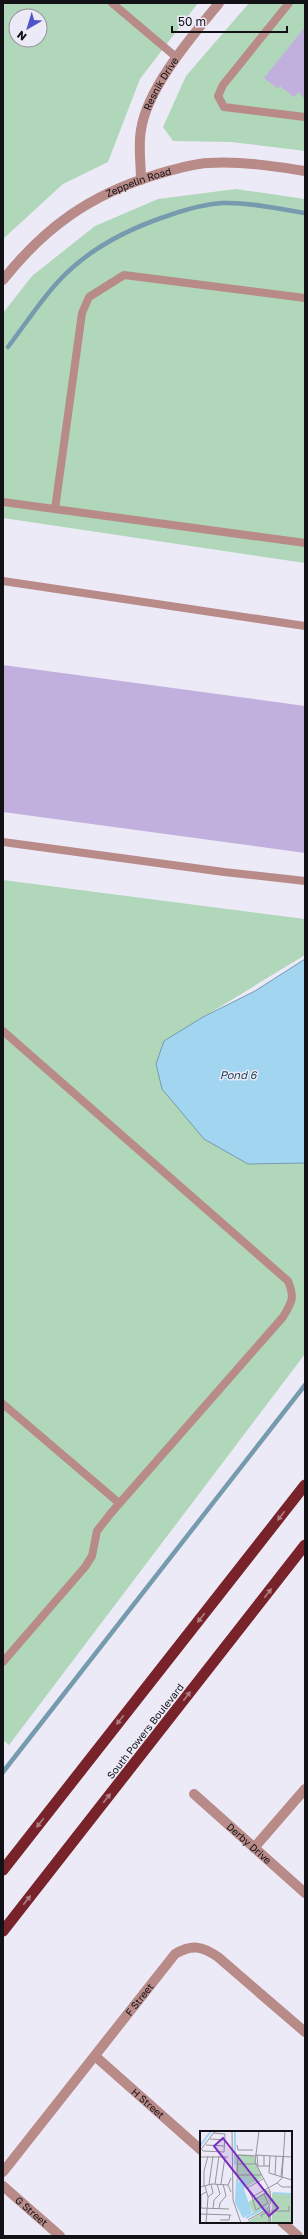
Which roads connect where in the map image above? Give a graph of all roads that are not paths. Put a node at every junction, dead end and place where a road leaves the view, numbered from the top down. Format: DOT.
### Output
graph roads {
  1 [pos="112,3"];
  2 [pos="219,3"];
  3 [pos="289,3"];
  4 [pos="176,57"];
  5 [pos="305,117"];
  6 [pos="305,171"];
  7 [pos="141,180"];
  8 [pos="3,280"];
  9 [pos="305,298"];
  10 [pos="3,502"];
  11 [pos="55,508"];
  12 [pos="305,543"];
  13 [pos="3,581"];
  14 [pos="305,626"];
  15 [pos="3,842"];
  16 [pos="305,881"];
  17 [pos="3,1032"];
  18 [pos="3,1404"];
  19 [pos="305,1485"];
  20 [pos="119,1503"];
  21 [pos="305,1545"];
  22 [pos="3,1662"];
  23 [pos="305,1788"];
  24 [pos="194,1794"];
  25 [pos="254,1848"];
  26 [pos="3,1870"];
  27 [pos="305,1893"];
  28 [pos="3,1931"];
  29 [pos="305,2032"];
  30 [pos="95,2056"];
  31 [pos="200,2149"];
  32 [pos="3,2172"];
  33 [pos="3,2186"];
  34 [pos="283,2223"];
  35 [pos="60,2236"];
  36 [pos="298,2236"];
  1 -- 4 [label="lane"];
  2 -- 4 [label="street, Resnik Drive"];
  3 -- 5 [label="lane"];
  4 -- 7 [label="street, Resnik Drive"];
  6 -- 7 [label="street, Zeppelin Road"];
  7 -- 8 [label="street, Zeppelin Road"];
  9 -- 11 [label="lane"];
  10 -- 11 [label="lane"];
  11 -- 12 [label="lane"];
  13 -- 14 [label="lane"];
  15 -- 16 [label="lane"];
  17 -- 20 [label="lane"];
  18 -- 20 [label="lane"];
  19 -- 26 [label="highway, one-way"];
  20 -- 22 [label="lane"];
  28 -- 21 [label="highway, South Powers Boulevard, one-way"];
  23 -- 25 [label="street"];
  24 -- 25 [label="street, Derby Drive"];
  25 -- 27 [label="street, Derby Drive"];
  29 -- 30 [label="street, F Street"];
  30 -- 31 [label="street, H Street"];
  30 -- 32 [label="street, F Street"];
  33 -- 35 [label="street, G Street"];
  34 -- 36 [label="street"];
}
